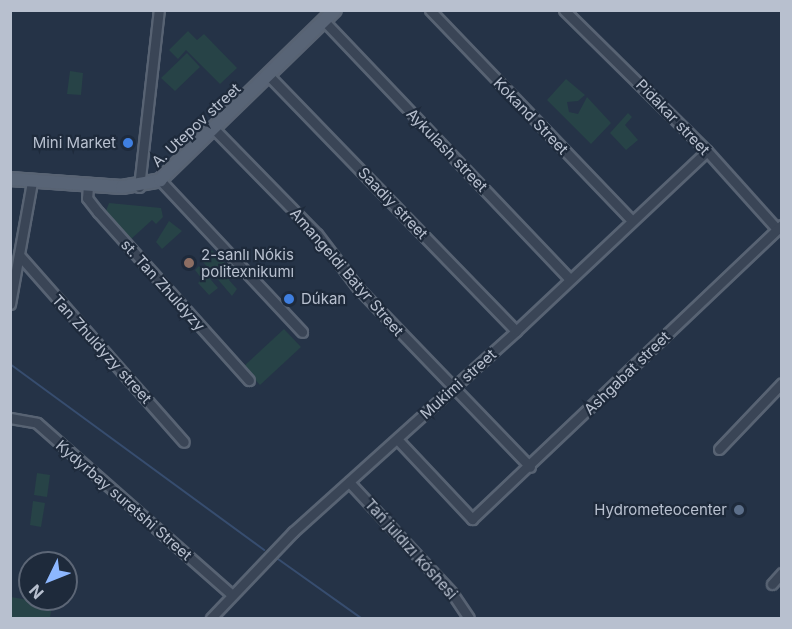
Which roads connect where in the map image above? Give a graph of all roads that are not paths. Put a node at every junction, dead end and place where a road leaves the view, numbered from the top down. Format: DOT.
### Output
graph roads {
  1 [pos="159,10"];
  2 [pos="335,10"];
  3 [pos="430,10"];
  4 [pos="564,10"];
  5 [pos="324,21"];
  6 [pos="269,76"];
  7 [pos="214,129"];
  8 [pos="707,152"];
  9 [pos="10,179"];
  10 [pos="160,180"];
  11 [pos="32,182"];
  12 [pos="88,185"];
  13 [pos="139,187"];
  14 [pos="632,221"];
  15 [pos="779,227"];
  16 [pos="19,255"];
  17 [pos="570,279"];
  18 [pos="10,304"];
  19 [pos="516,331"];
  20 [pos="302,332"];
  21 [pos="249,380"];
  22 [pos="782,383"];
  23 [pos="453,389"];
  24 [pos="10,418"];
  25 [pos="397,439"];
  26 [pos="184,442"];
  27 [pos="719,449"];
  28 [pos="530,467"];
  29 [pos="349,482"];
  30 [pos="782,573"];
  31 [pos="772,584"];
  32 [pos="232,595"];
  33 [pos="211,618"];
  34 [pos="469,618"];
  1 -- 13 [label="street"];
  2 -- 5 [label="main road, A. Utepov street"];
  3 -- 14 [label="street, Kokand Street"];
  4 -- 8 [label="street, Pidakar street"];
  5 -- 6 [label="main road, A. Utepov street"];
  5 -- 17 [label="street, Aykulash street"];
  6 -- 7 [label="main road, A. Utepov street"];
  6 -- 19 [label="street, Saadiy street"];
  7 -- 10 [label="main road, A. Utepov street"];
  7 -- 23 [label="street, Amangeldi Batyr Street"];
  8 -- 14 [label="street, Mukimi street"];
  8 -- 15 [label="street, Pidakar street"];
  9 -- 11 [label="main road, A. Utepov street"];
  10 -- 13 [label="main road, A. Utepov street"];
  10 -- 20 [label="street"];
  11 -- 12 [label="main road, A. Utepov street"];
  11 -- 16 [label="street"];
  12 -- 13 [label="main road, A. Utepov street"];
  12 -- 21 [label="street, st. Tan Zhuldyzy"];
  14 -- 17 [label="street, Mukimi street"];
  15 -- 28 [label="street, Ashgabat street"];
  16 -- 18 [label="street"];
  16 -- 26 [label="street, Tan Zhuldyzy street"];
  17 -- 19 [label="street, Mukimi street"];
  19 -- 23 [label="street, Mukimi street"];
  22 -- 27 [label="street"];
  23 -- 25 [label="street, Mukimi street"];
  23 -- 28 [label="street, Amangeldi Batyr Street"];
  24 -- 32 [label="street, Kydyrbay suretshi Street"];
  25 -- 28 [label="street, Ashgabat street"];
  25 -- 29 [label="street, Mukimi street"];
  29 -- 32 [label="street, Mukimi street"];
  29 -- 34 [label="street, Tań juldızı kóshesi"];
  30 -- 31 [label="street"];
  32 -- 33 [label="street, Mukimi street"];
}
